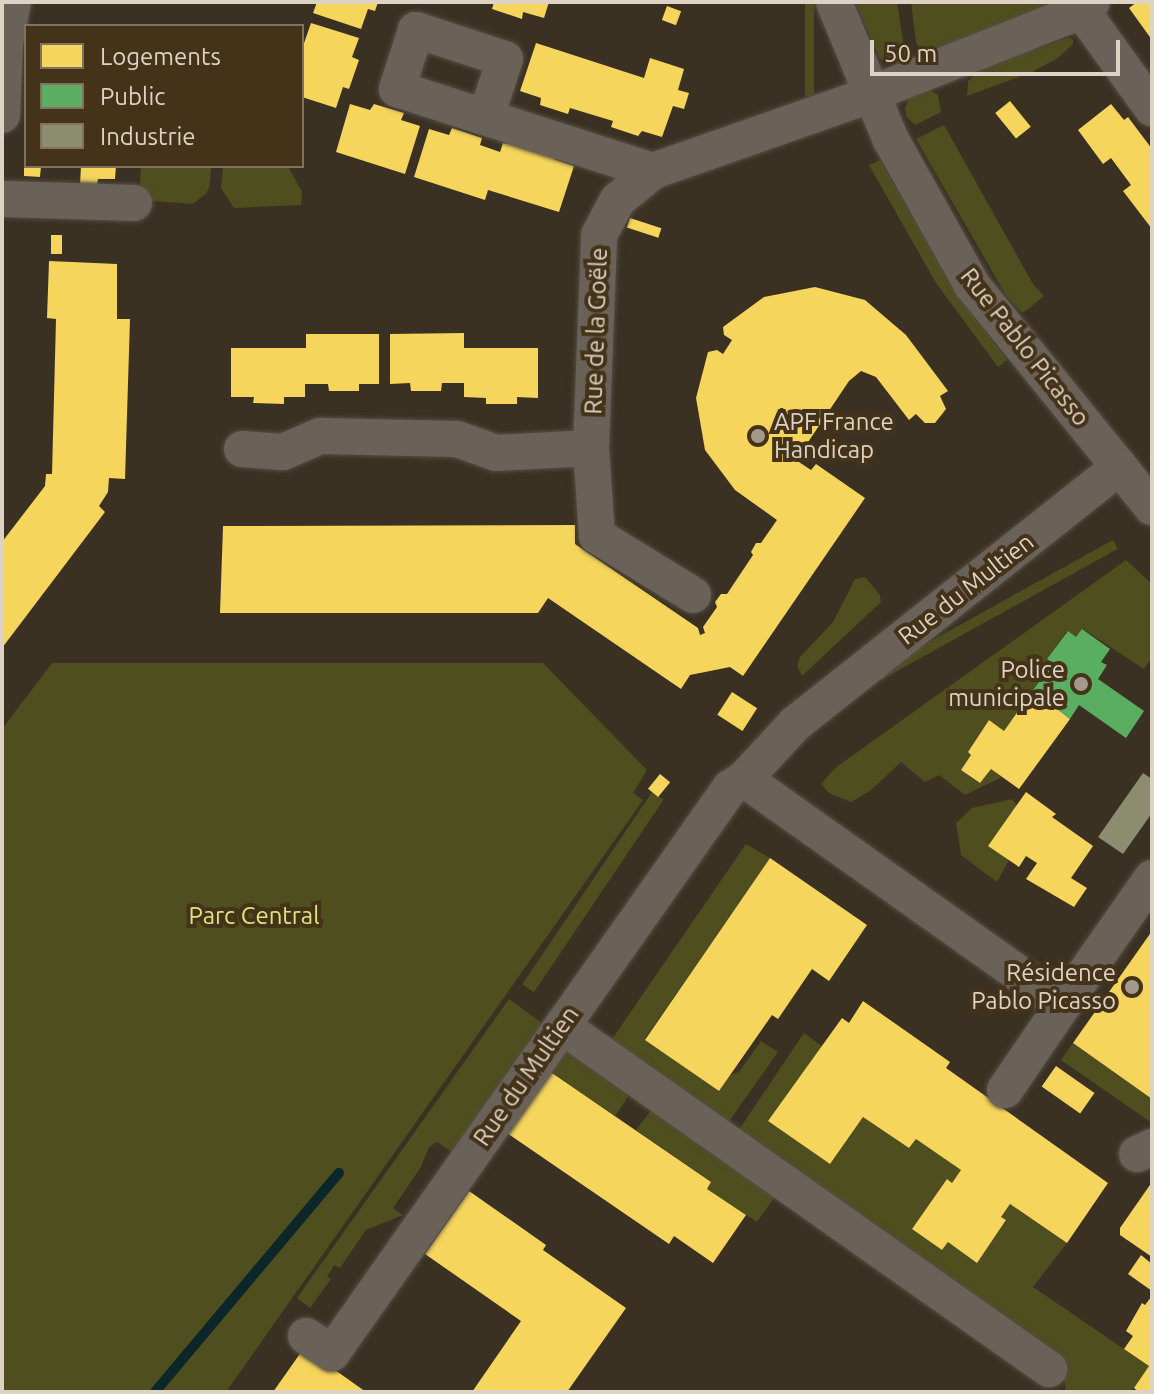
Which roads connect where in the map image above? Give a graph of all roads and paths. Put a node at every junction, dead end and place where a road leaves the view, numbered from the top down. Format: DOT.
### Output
graph roads {
  1 [pos="13,2"];
  2 [pos="834,2"];
  3 [pos="1087,7"];
  4 [pos="871,93"];
  5 [pos="1152,108"];
  6 [pos="2,115"];
  7 [pos="486,117"];
  8 [pos="653,171"];
  9 [pos="2,199"];
  10 [pos="134,203"];
  11 [pos="591,448"];
  12 [pos="242,449"];
  13 [pos="1119,467"];
  14 [pos="1152,507"];
  15 [pos="693,595"];
  16 [pos="744,779"];
  17 [pos="1152,878"];
  18 [pos="1063,1005"];
  19 [pos="562,1026"];
  20 [pos="1005,1090"];
  21 [pos="306,1336"];
  22 [pos="1049,1369"];
  1 -- 6 [label="street"];
  2 -- 4 [label="street, Rue Pablo Picasso"];
  3 -- 4 [label="street, Rue de la Goële"];
  3 -- 5 [label="street"];
  4 -- 8 [label="street, Rue de la Goële"];
  4 -- 13 [label="street, Rue Pablo Picasso"];
  7 -- 8 [label="street"];
  8 -- 11 [label="street, Rue de la Goële"];
  9 -- 10 [label="street"];
  11 -- 12 [label="street"];
  11 -- 15 [label="street, Rue de la Goële"];
  13 -- 14 [label="street, Rue Pablo Picasso"];
  13 -- 16 [label="street, Rue du Multien"];
  16 -- 18 [label="street"];
  16 -- 19 [label="street, Rue du Multien"];
  17 -- 18 [label="street"];
  18 -- 20 [label="street"];
  19 -- 21 [label="street, Rue du Multien"];
  19 -- 22 [label="street"];
}
